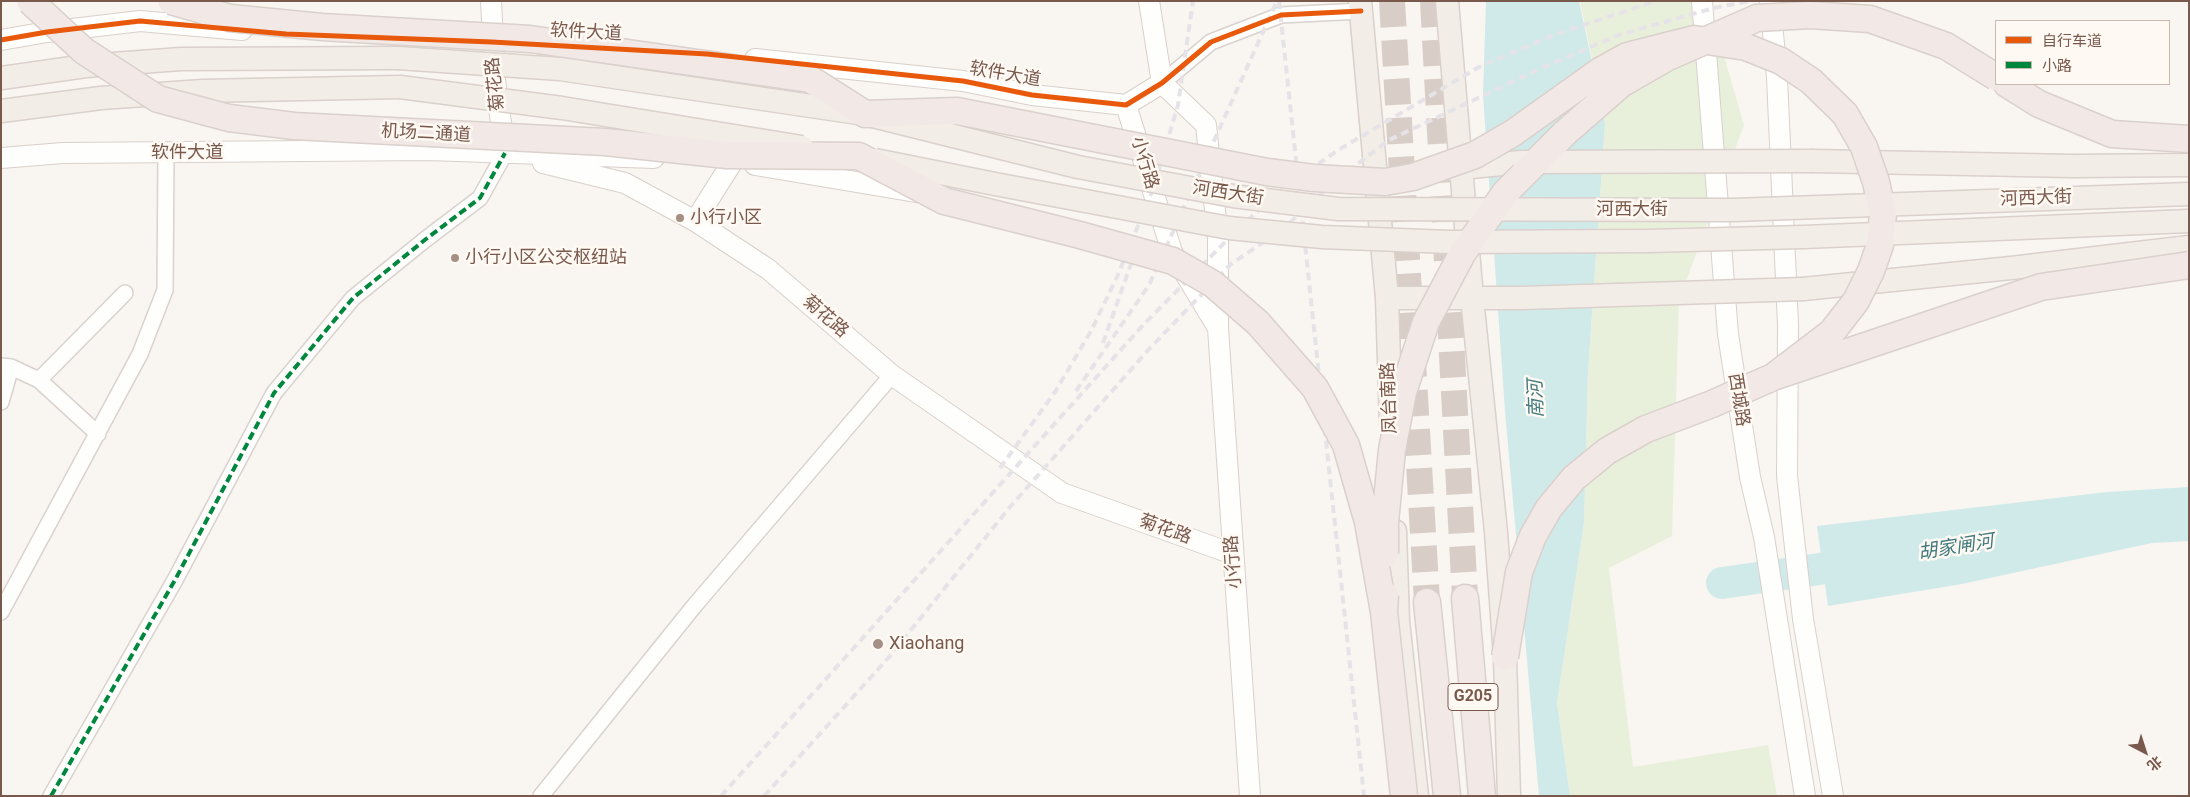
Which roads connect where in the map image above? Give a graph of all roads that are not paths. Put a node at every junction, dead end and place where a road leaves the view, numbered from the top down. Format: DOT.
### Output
graph roads {
  1 [pos="30,1"];
  2 [pos="171,1"];
  3 [pos="491,1"];
  4 [pos="1149,1"];
  5 [pos="1447,1"];
  6 [pos="1702,1"];
  7 [pos="1770,1"];
  8 [pos="1361,6"];
  9 [pos="1,40"];
  10 [pos="492,42"];
  11 [pos="1995,76"];
  12 [pos="1,78"];
  13 [pos="1162,83"];
  14 [pos="2009,85"];
  15 [pos="1126,104"];
  16 [pos="1,111"];
  17 [pos="865,114"];
  18 [pos="2189,138"];
  19 [pos="166,153"];
  20 [pos="505,153"];
  21 [pos="859,156"];
  22 [pos="1,158"];
  23 [pos="733,161"];
  24 [pos="2189,165"];
  25 [pos="1078,168"];
  26 [pos="1462,168"];
  27 [pos="1374,173"];
  28 [pos="2189,194"];
  29 [pos="695,221"];
  30 [pos="2189,221"];
  31 [pos="2189,247"];
  32 [pos="1172,252"];
  33 [pos="2189,265"];
  34 [pos="125,292"];
  35 [pos="1387,298"];
  36 [pos="1472,298"];
  37 [pos="1218,328"];
  38 [pos="6,367"];
  39 [pos="892,375"];
  40 [pos="1773,377"];
  41 [pos="39,380"];
  42 [pos="1,402"];
  43 [pos="98,434"];
  44 [pos="1233,554"];
  45 [pos="1465,598"];
  46 [pos="1427,602"];
  47 [pos="2,608"];
  48 [pos="1384,612"];
  49 [pos="1505,657"];
  50 [pos="51,796"];
  51 [pos="540,796"];
  52 [pos="1250,796"];
  53 [pos="1404,796"];
  54 [pos="1417,796"];
  55 [pos="1448,796"];
  56 [pos="1482,796"];
  57 [pos="1509,796"];
  58 [pos="1805,796"];
  59 [pos="1833,796"];
  1 -- 21 [label="highway, 机场二通道, bridge"];
  2 -- 17 [label="highway, bridge"];
  3 -- 10 [label="street, 菊花路"];
  4 -- 13 [label="street"];
  5 -- 26 [label="main road"];
  6 -- 58 [label="street, 西城路"];
  7 -- 59 [label="street"];
  8 -- 13 [label="street"];
  8 -- 27 [label="main road, 凤台南路"];
  9 -- 10 [label="street, 软件大道"];
  10 -- 15 [label="street, 软件大道"];
  10 -- 20 [label="street, 菊花路"];
  11 -- 48 [label="highway, bridge"];
  12 -- 17 [label="main road, 软件大道, bridge"];
  13 -- 15 [label="street"];
  13 -- 37 [label="street, 小行路"];
  14 -- 18 [label="highway"];
  15 -- 32 [label="street, 小行路"];
  16 -- 21 [label="main road, bridge"];
  17 -- 25 [label="main road, 软件大道, bridge"];
  17 -- 40 [label="highway, bridge"];
  19 -- 20 [label="street, 软件大道"];
  19 -- 22 [label="street, 软件大道"];
  19 -- 43 [label="street"];
  20 -- 23 [label="street, 软件大道"];
  20 -- 29 [label="street, 菊花路"];
  20 -- 50 [label="street"];
  21 -- 30 [label="main road, 河西大街, bridge"];
  21 -- 48 [label="highway, bridge"];
  23 -- 29 [label="street"];
  23 -- 32 [label="street, 软件大道"];
  24 -- 26 [label="main road, bridge"];
  25 -- 28 [label="main road, 河西大街, bridge"];
  26 -- 27 [label="main road"];
  26 -- 36 [label="main road"];
  27 -- 35 [label="main road, 凤台南路"];
  29 -- 39 [label="street, 菊花路"];
  31 -- 36 [label="main road, bridge"];
  32 -- 37 [label="street, 小行路"];
  33 -- 40 [label="highway, bridge"];
  34 -- 41 [label="street"];
  35 -- 36 [label="main road"];
  35 -- 54 [label="main road, 凤台南路"];
  36 -- 49 [label="main road, bridge"];
  37 -- 44 [label="street, 小行路"];
  38 -- 41 [label="street"];
  38 -- 42 [label="street"];
  39 -- 44 [label="street, 菊花路"];
  39 -- 51 [label="street"];
  40 -- 49 [label="highway, bridge"];
  41 -- 43 [label="street"];
  43 -- 47 [label="street"];
  44 -- 52 [label="street, 小行路"];
  45 -- 56 [label="highway, G205"];
  46 -- 55 [label="highway, G205"];
  48 -- 53 [label="highway, bridge"];
  49 -- 57 [label="main road"];
}
